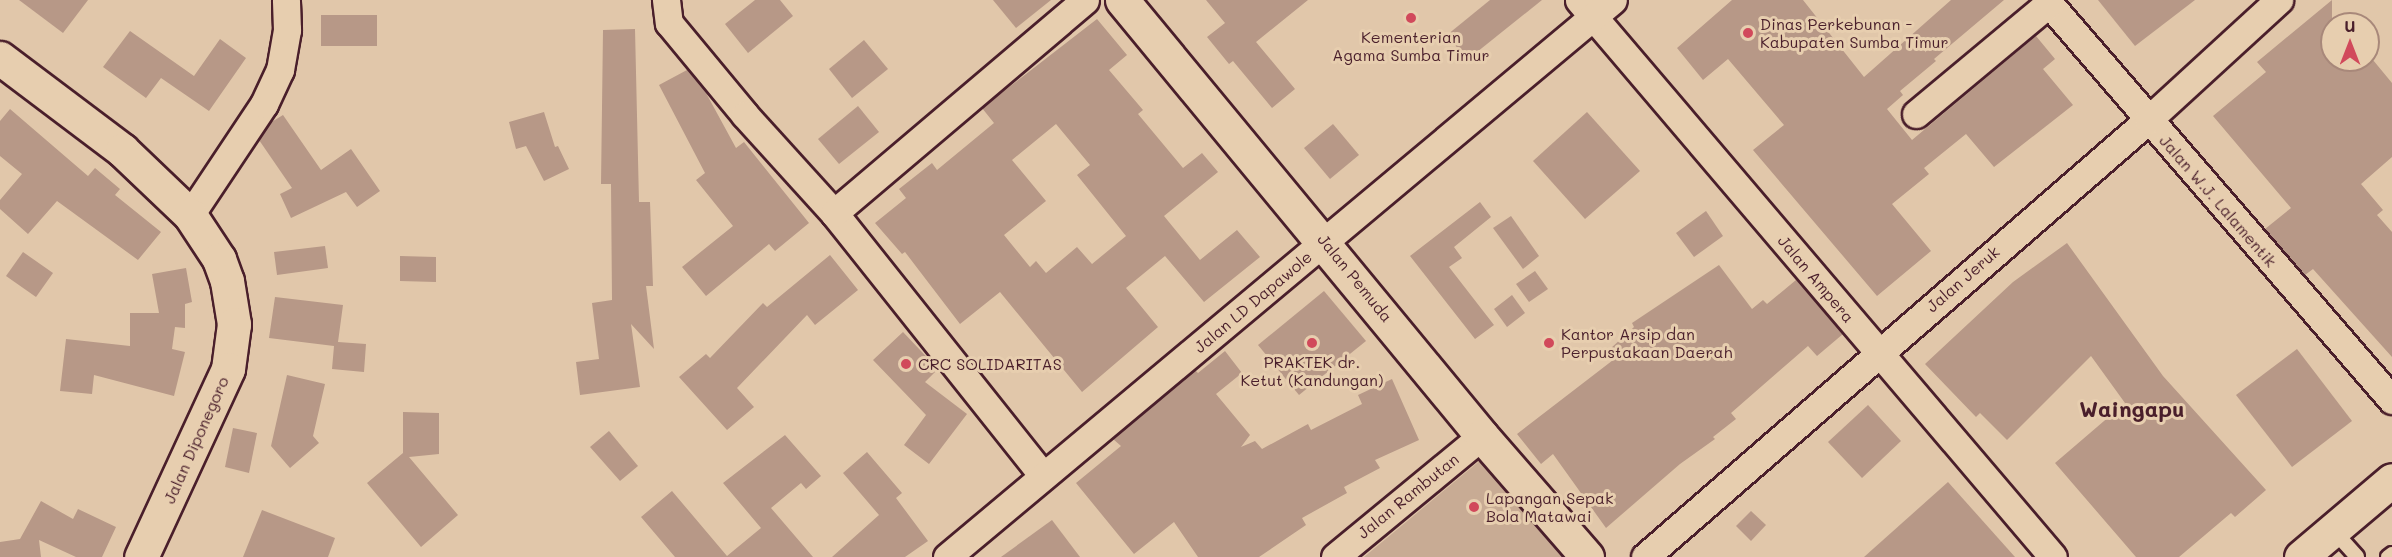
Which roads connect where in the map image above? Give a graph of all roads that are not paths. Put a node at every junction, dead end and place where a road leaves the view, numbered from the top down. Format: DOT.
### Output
graph roads {
  1 [pos="286,0"];
  2 [pos="666,0"];
  3 [pos="1085,0"];
  4 [pos="1122,0"];
  5 [pos="2279,0"];
  6 [pos="2047,2"];
  7 [pos="1595,6"];
  8 [pos="0,58"];
  9 [pos="1916,114"];
  10 [pos="2148,120"];
  11 [pos="834,213"];
  12 [pos="190,215"];
  13 [pos="1325,241"];
  14 [pos="1879,352"];
  15 [pos="2392,400"];
  16 [pos="1482,436"];
  17 [pos="1043,476"];
  18 [pos="2392,480"];
  19 [pos="2333,530"];
  20 [pos="2392,554"];
  21 [pos="141,557"];
  22 [pos="947,557"];
  23 [pos="1335,557"];
  24 [pos="1587,557"];
  25 [pos="1645,557"];
  26 [pos="2053,557"];
  27 [pos="2301,557"];
  28 [pos="2357,557"];
  29 [pos="2388,557"];
  1 -- 12 [label="street"];
  2 -- 11 [label="street"];
  3 -- 11 [label="street"];
  4 -- 13 [label="main road, Jalan Pemuda"];
  5 -- 10 [label="street, Jalan Jeruk"];
  6 -- 9 [label="street"];
  6 -- 10 [label="street, Jalan W.J. Lalamentik"];
  7 -- 13 [label="street, Jalan LD Dapawole"];
  7 -- 14 [label="street, Jalan Ampera"];
  8 -- 12 [label="main road, Jalan Diponegoro"];
  10 -- 14 [label="street, Jalan Jeruk"];
  10 -- 15 [label="street, Jalan W.J. Lalamentik"];
  11 -- 17 [label="street"];
  12 -- 21 [label="main road, Jalan Diponegoro"];
  13 -- 16 [label="main road, Jalan Pemuda"];
  13 -- 17 [label="street, Jalan LD Dapawole"];
  14 -- 25 [label="street, Jalan Jeruk"];
  14 -- 26 [label="street, Jalan Ampera"];
  16 -- 23 [label="street, Jalan Rambutan"];
  16 -- 24 [label="main road, Jalan Pemuda"];
  17 -- 22 [label="street, Jalan LD Dapawole"];
  18 -- 19 [label="main road"];
  19 -- 27 [label="main road"];
  19 -- 28 [label="lane"];
  20 -- 29 [label="lane"];
}
